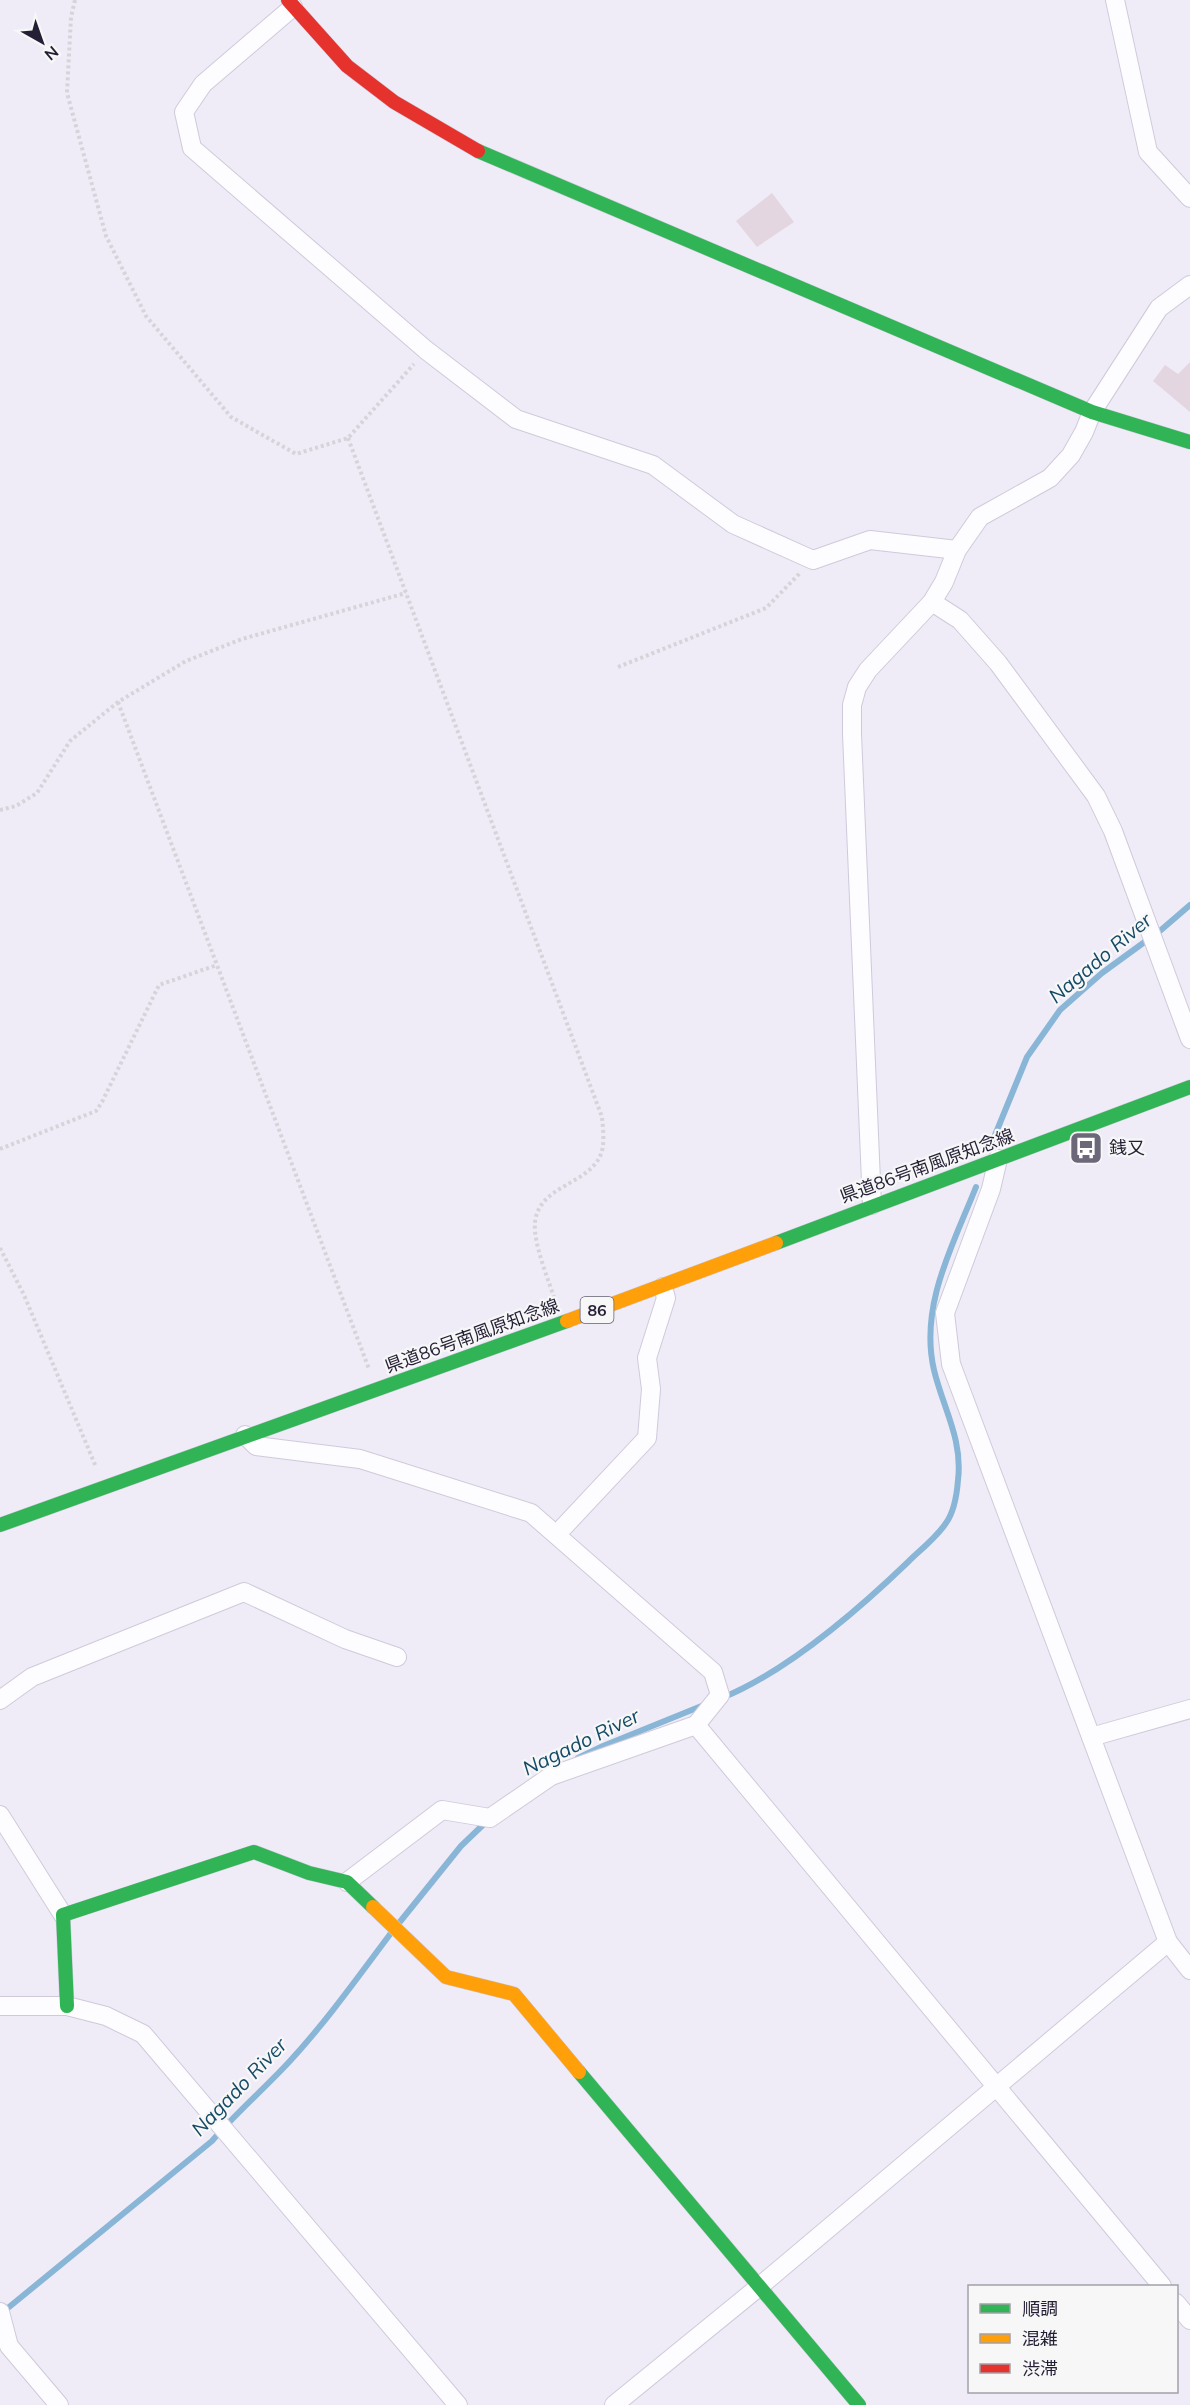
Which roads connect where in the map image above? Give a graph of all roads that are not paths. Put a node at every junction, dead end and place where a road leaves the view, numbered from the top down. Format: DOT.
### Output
graph roads {
  1 [pos="1115,0"];
  2 [pos="291,3"];
  3 [pos="1190,198"];
  4 [pos="1190,285"];
  5 [pos="1092,412"];
  6 [pos="1190,442"];
  7 [pos="957,550"];
  8 [pos="932,602"];
  9 [pos="1190,1040"];
  10 [pos="1190,1087"];
  11 [pos="998,1159"];
  12 [pos="873,1205"];
  13 [pos="663,1287"];
  14 [pos="245,1436"];
  15 [pos="0,1525"];
  16 [pos="557,1534"];
  17 [pos="397,1658"];
  18 [pos="0,1700"];
  19 [pos="1190,1709"];
  20 [pos="696,1725"];
  21 [pos="1091,1737"];
  22 [pos="0,1815"];
  23 [pos="347,1882"];
  24 [pos="63,1915"];
  25 [pos="1168,1942"];
  26 [pos="1190,1970"];
  27 [pos="0,2006"];
  28 [pos="67,2006"];
  29 [pos="995,2087"];
  30 [pos="1161,2285"];
  31 [pos="760,2286"];
  32 [pos="1178,2305"];
  33 [pos="0,2312"];
  34 [pos="1190,2320"];
  35 [pos="59,2405"];
  36 [pos="458,2405"];
  37 [pos="614,2405"];
  38 [pos="859,2405"];
  1 -- 3 [label="street"];
  2 -- 5 [label="street"];
  2 -- 7 [label="street"];
  4 -- 5 [label="street"];
  5 -- 6 [label="street"];
  5 -- 7 [label="street"];
  7 -- 8 [label="street"];
  8 -- 9 [label="street"];
  8 -- 12 [label="street"];
  10 -- 11 [label="street, 県道86号南風原知念線 / 86"];
  11 -- 12 [label="street, 県道86号南風原知念線 / 86"];
  11 -- 21 [label="street"];
  12 -- 13 [label="street, 県道86号南風原知念線 / 86"];
  13 -- 14 [label="street, 県道86号南風原知念線 / 86"];
  13 -- 16 [label="street"];
  14 -- 15 [label="street, 県道86号南風原知念線 / 86"];
  14 -- 16 [label="street"];
  16 -- 20 [label="street"];
  17 -- 18 [label="street"];
  19 -- 21 [label="street"];
  20 -- 23 [label="street"];
  20 -- 29 [label="street"];
  21 -- 25 [label="street"];
  22 -- 24 [label="street"];
  23 -- 24 [label="street"];
  23 -- 31 [label="street"];
  24 -- 28 [label="street"];
  25 -- 26 [label="street"];
  25 -- 29 [label="street"];
  27 -- 28 [label="street"];
  28 -- 36 [label="street"];
  29 -- 30 [label="street"];
  29 -- 31 [label="street"];
  31 -- 37 [label="street"];
  31 -- 38 [label="street"];
  32 -- 34 [label="street"];
  33 -- 35 [label="street"];
}
